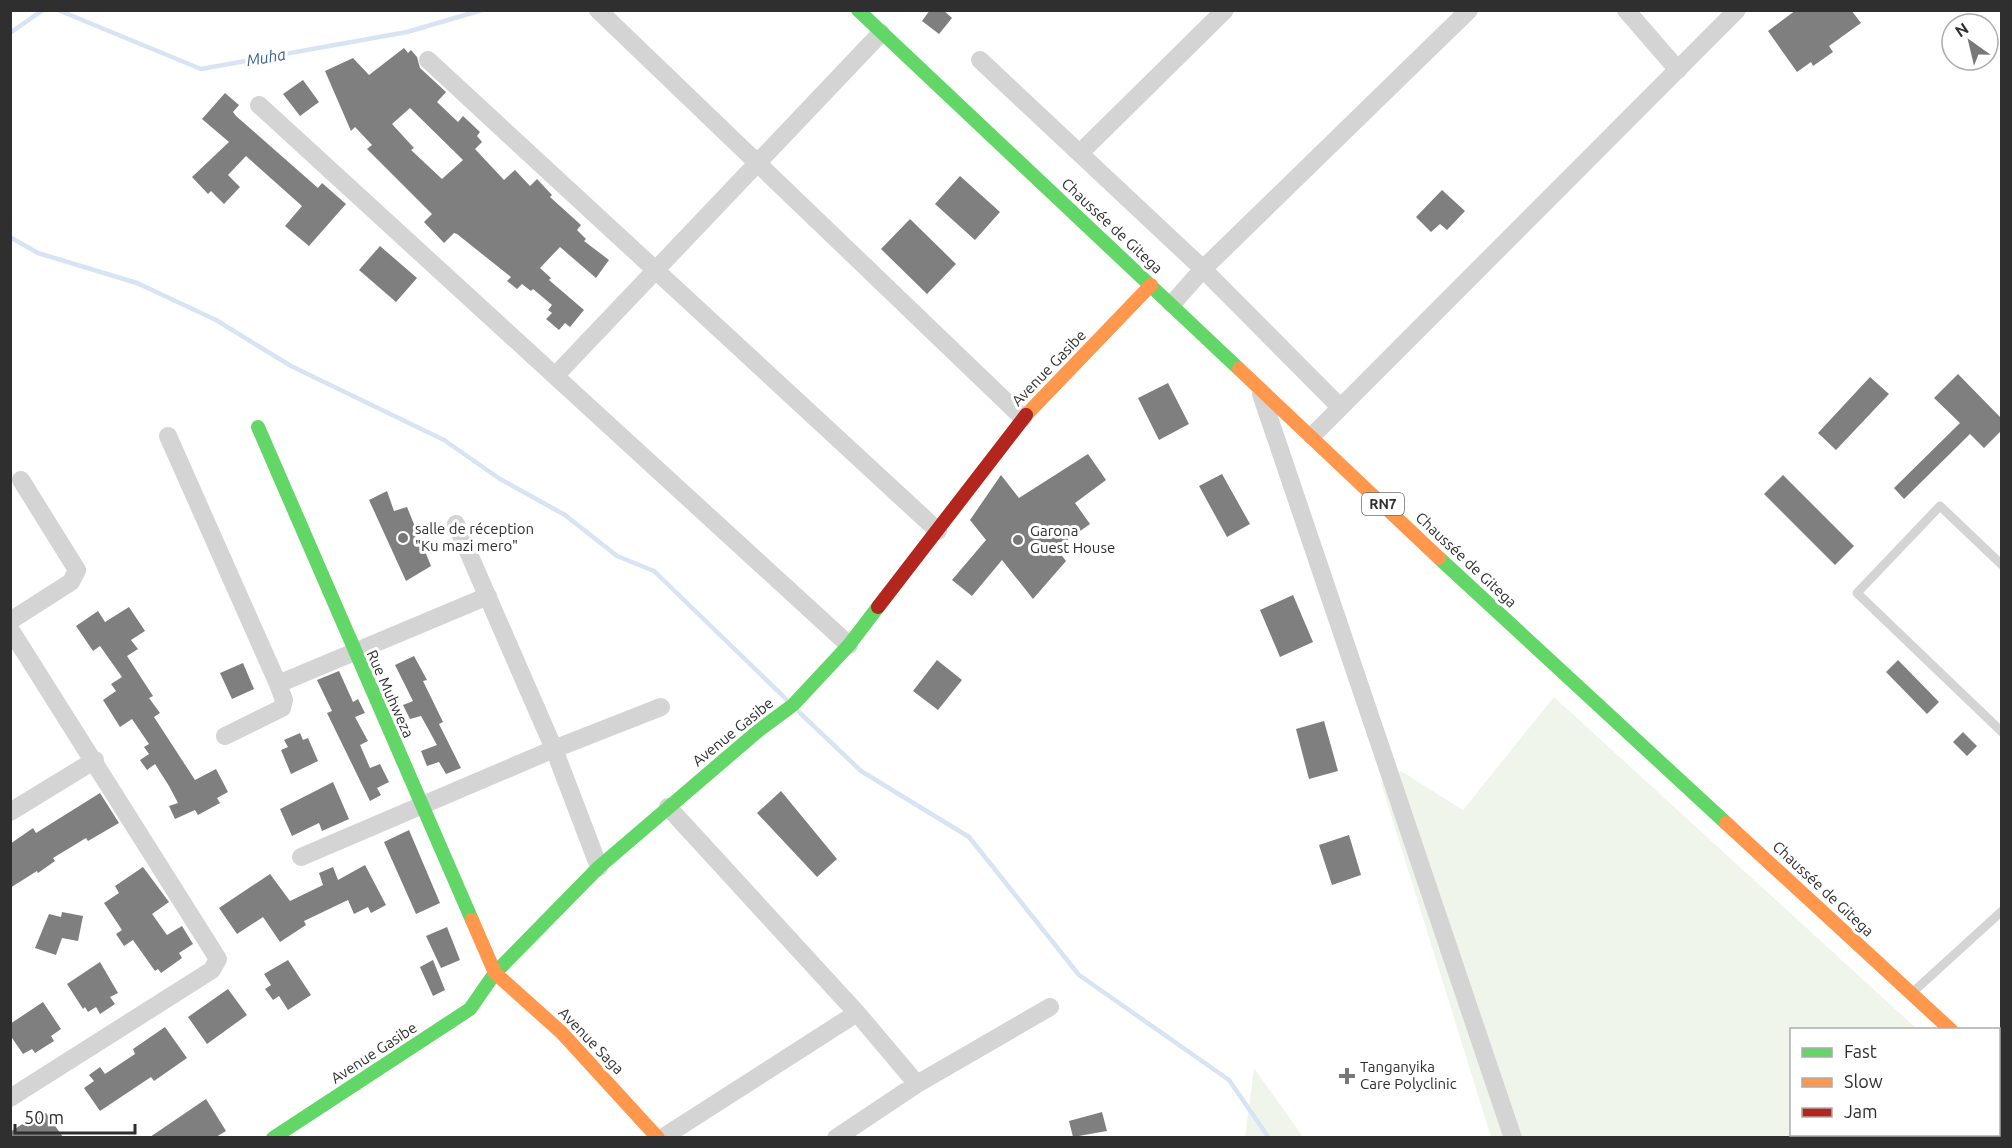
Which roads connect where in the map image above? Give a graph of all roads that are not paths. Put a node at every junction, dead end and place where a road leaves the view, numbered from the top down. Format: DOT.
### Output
graph roads {
  1 [pos="598,10"];
  2 [pos="858,10"];
  3 [pos="1225,10"];
  4 [pos="1469,10"];
  5 [pos="1626,10"];
  6 [pos="1737,10"];
  7 [pos="880,33"];
  8 [pos="428,60"];
  9 [pos="980,60"];
  10 [pos="1678,70"];
  11 [pos="259,105"];
  12 [pos="1080,153"];
  13 [pos="758,163"];
  14 [pos="1203,269"];
  15 [pos="654,271"];
  16 [pos="1151,285"];
  17 [pos="1172,304"];
  18 [pos="555,376"];
  19 [pos="1260,389"];
  20 [pos="1340,407"];
  21 [pos="1023,418"];
  22 [pos="258,427"];
  23 [pos="1312,435"];
  24 [pos="168,436"];
  25 [pos="21,480"];
  26 [pos="456,524"];
  27 [pos="938,531"];
  28 [pos="2001,565"];
  29 [pos="488,596"];
  30 [pos="10,621"];
  31 [pos="10,629"];
  32 [pos="849,645"];
  33 [pos="354,652"];
  34 [pos="278,684"];
  35 [pos="661,707"];
  36 [pos="2001,732"];
  37 [pos="225,736"];
  38 [pos="554,749"];
  39 [pos="95,760"];
  40 [pos="422,807"];
  41 [pos="668,807"];
  42 [pos="10,812"];
  43 [pos="301,857"];
  44 [pos="599,867"];
  45 [pos="2001,911"];
  46 [pos="495,973"];
  47 [pos="1912,993"];
  48 [pos="1050,1007"];
  49 [pos="857,1013"];
  50 [pos="1950,1028"];
  51 [pos="917,1084"];
  52 [pos="10,1098"];
  53 [pos="273,1137"];
  54 [pos="660,1137"];
  55 [pos="836,1137"];
  56 [pos="1513,1137"];
  1 -- 13 [label="street"];
  2 -- 7 [label="street, Chaussée de Gitega / RN7"];
  3 -- 12 [label="street"];
  4 -- 14 [label="street"];
  5 -- 10 [label="street"];
  6 -- 10 [label="street"];
  7 -- 13 [label="street"];
  7 -- 16 [label="street, Chaussée de Gitega / RN7"];
  8 -- 15 [label="street"];
  9 -- 12 [label="street"];
  10 -- 20 [label="street"];
  11 -- 18 [label="street"];
  12 -- 14 [label="street"];
  13 -- 15 [label="street"];
  13 -- 21 [label="street"];
  14 -- 17 [label="street"];
  14 -- 20 [label="street"];
  15 -- 18 [label="street"];
  15 -- 27 [label="street"];
  16 -- 17 [label="street, Chaussée de Gitega / RN7"];
  16 -- 21 [label="street, Avenue Gasibe"];
  17 -- 19 [label="street, Chaussée de Gitega / RN7"];
  18 -- 32 [label="street"];
  19 -- 23 [label="street, Chaussée de Gitega / RN7"];
  19 -- 56 [label="street"];
  20 -- 23 [label="street"];
  21 -- 27 [label="street, Avenue Gasibe"];
  22 -- 33 [label="street, Rue Muhweza"];
  23 -- 47 [label="street, Chaussée de Gitega / RN7"];
  24 -- 34 [label="street"];
  25 -- 30 [label="street"];
  26 -- 29 [label="street"];
  27 -- 32 [label="street, Avenue Gasibe"];
  28 -- 36 [label="lane"];
  29 -- 33 [label="street"];
  29 -- 38 [label="street"];
  31 -- 39 [label="street"];
  32 -- 41 [label="street, Avenue Gasibe"];
  33 -- 34 [label="street"];
  33 -- 40 [label="street, Rue Muhweza"];
  34 -- 37 [label="street"];
  35 -- 38 [label="street"];
  38 -- 40 [label="street"];
  38 -- 44 [label="street"];
  39 -- 42 [label="street"];
  39 -- 52 [label="street"];
  40 -- 43 [label="street"];
  40 -- 46 [label="street, Rue Muhweza"];
  41 -- 44 [label="street, Avenue Gasibe"];
  41 -- 49 [label="street"];
  44 -- 46 [label="street, Avenue Gasibe"];
  45 -- 47 [label="lane"];
  46 -- 53 [label="street, Avenue Gasibe"];
  46 -- 54 [label="street, Avenue Saga"];
  47 -- 50 [label="street, Chaussée de Gitega / RN7"];
  48 -- 51 [label="street"];
  49 -- 51 [label="street"];
  49 -- 54 [label="street"];
  51 -- 55 [label="street"];
}
